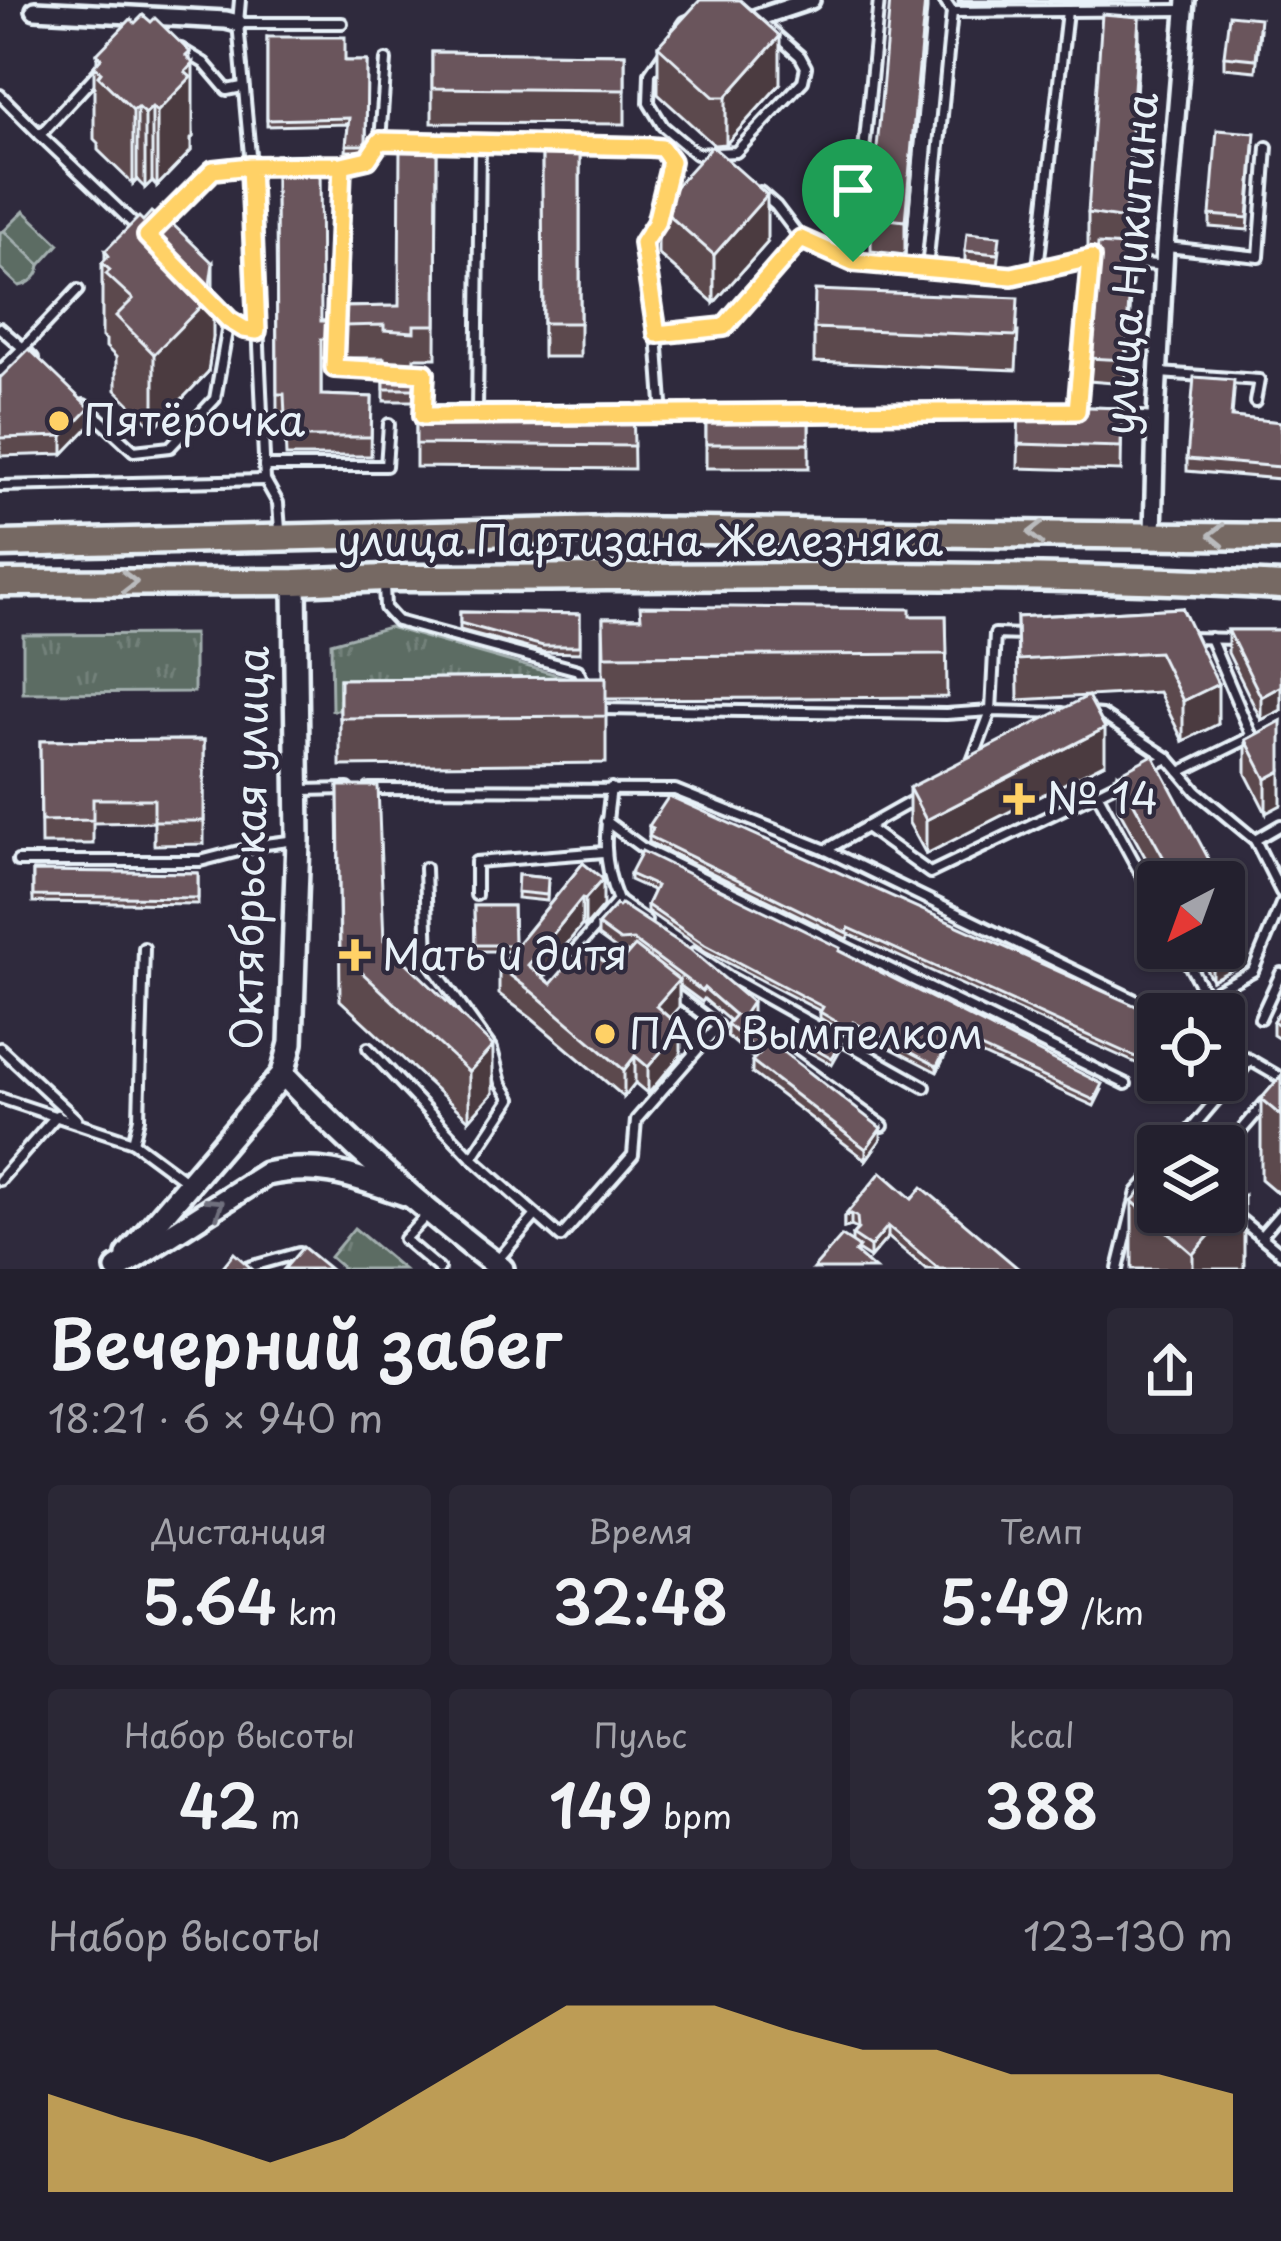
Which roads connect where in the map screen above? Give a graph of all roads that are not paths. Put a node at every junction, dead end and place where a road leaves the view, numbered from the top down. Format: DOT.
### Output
graph roads {
  1 [pos="240,0"];
  2 [pos="811,0"];
  3 [pos="879,0"];
  4 [pos="944,0"];
  5 [pos="1186,5"];
  6 [pos="34,10"];
  7 [pos="1067,11"];
  8 [pos="952,12"];
  9 [pos="757,18"];
  10 [pos="238,23"];
  11 [pos="343,23"];
  12 [pos="167,45"];
  13 [pos="386,59"];
  14 [pos="103,68"];
  15 [pos="242,87"];
  16 [pos="0,95"];
  17 [pos="40,135"];
  18 [pos="380,141"];
  19 [pos="480,143"];
  20 [pos="1268,147"];
  21 [pos="342,165"];
  22 [pos="250,166"];
  23 [pos="759,191"];
  24 [pos="801,239"];
  25 [pos="1165,247"];
  26 [pos="1091,258"];
  27 [pos="853,262"];
  28 [pos="1165,266"];
  29 [pos="1038,268"];
  30 [pos="927,269"];
  31 [pos="196,286"];
  32 [pos="78,290"];
  33 [pos="229,320"];
  34 [pos="0,328"];
  35 [pos="257,331"];
  36 [pos="657,334"];
  37 [pos="23,348"];
  38 [pos="39,363"];
  39 [pos="0,371"];
  40 [pos="1158,373"];
  41 [pos="71,392"];
  42 [pos="1255,402"];
  43 [pos="1030,412"];
  44 [pos="459,415"];
  45 [pos="801,415"];
  46 [pos="441,416"];
  47 [pos="616,416"];
  48 [pos="663,416"];
  49 [pos="732,416"];
  50 [pos="1156,418"];
  51 [pos="389,424"];
  52 [pos="264,466"];
  53 [pos="265,480"];
  54 [pos="0,486"];
  55 [pos="1153,534"];
  56 [pos="1281,537"];
  57 [pos="281,538"];
  58 [pos="0,544"];
  59 [pos="384,578"];
  60 [pos="295,582"];
  61 [pos="0,583"];
  62 [pos="1281,586"];
  63 [pos="1039,635"];
  64 [pos="1169,638"];
  65 [pos="1210,638"];
  66 [pos="1242,639"];
  67 [pos="586,689"];
  68 [pos="595,708"];
  69 [pos="991,711"];
  70 [pos="1266,729"];
  71 [pos="1252,737"];
  72 [pos="1168,758"];
  73 [pos="968,771"];
  74 [pos="1180,772"];
  75 [pos="611,788"];
  76 [pos="296,790"];
  77 [pos="927,793"];
  78 [pos="1097,793"];
  79 [pos="606,821"];
  80 [pos="1281,825"];
  81 [pos="866,827"];
  82 [pos="298,840"];
  83 [pos="1255,840"];
  84 [pos="826,850"];
  85 [pos="604,852"];
  86 [pos="18,861"];
  87 [pos="425,868"];
  88 [pos="1137,868"];
  89 [pos="1281,892"];
  90 [pos="476,895"];
  91 [pos="617,901"];
  92 [pos="1281,904"];
  93 [pos="655,926"];
  94 [pos="144,948"];
  95 [pos="692,952"];
  96 [pos="1191,969"];
  97 [pos="1281,973"];
  98 [pos="664,985"];
  99 [pos="540,990"];
  100 [pos="1137,1001"];
  101 [pos="1260,1018"];
  102 [pos="801,1019"];
  103 [pos="0,1048"];
  104 [pos="368,1048"];
  105 [pos="1245,1057"];
  106 [pos="1250,1060"];
  107 [pos="283,1074"];
  108 [pos="1281,1078"];
  109 [pos="1126,1084"];
  110 [pos="925,1087"];
  111 [pos="0,1098"];
  112 [pos="1267,1100"];
  113 [pos="57,1115"];
  114 [pos="82,1124"];
  115 [pos="1195,1125"];
  116 [pos="883,1126"];
  117 [pos="1245,1126"];
  118 [pos="134,1142"];
  119 [pos="472,1158"];
  120 [pos="0,1180"];
  121 [pos="188,1183"];
  122 [pos="1137,1192"];
  123 [pos="422,1204"];
  124 [pos="1281,1213"];
  125 [pos="536,1215"];
  126 [pos="1245,1223"];
  127 [pos="1261,1236"];
  128 [pos="1281,1253"];
  129 [pos="499,1266"];
  130 [pos="117,1269"];
  131 [pos="242,1269"];
  132 [pos="318,1269"];
  133 [pos="440,1269"];
  134 [pos="1118,1269"];
  1 -- 10 [label="lane"];
  2 -- 9 [label="street"];
  3 -- 27 [label="lane"];
  4 -- 8 [label="lane"];
  5 -- 7 [label="lane"];
  5 -- 25 [label="street, улица Никитина"];
  6 -- 10 [label="street"];
  7 -- 8 [label="lane"];
  7 -- 29 [label="lane"];
  8 -- 30 [label="lane"];
  9 -- 9 [label="lane"];
  10 -- 11 [label="lane"];
  10 -- 15 [label="lane"];
  12 -- 15 [label="lane"];
  13 -- 18 [label="lane"];
  14 -- 17 [label="lane"];
  15 -- 22 [label="lane"];
  16 -- 17 [label="lane"];
  17 -- 22 [label="lane"];
  18 -- 19 [label="lane"];
  18 -- 21 [label="lane"];
  19 -- 36 [label="lane"];
  19 -- 44 [label="lane"];
  20 -- 25 [label="lane"];
  21 -- 22 [label="lane"];
  21 -- 46 [label="lane"];
  22 -- 35 [label="lane"];
  23 -- 24 [label="lane"];
  24 -- 27 [label="lane"];
  24 -- 36 [label="lane"];
  25 -- 28 [label="street, улица Никитина"];
  26 -- 28 [label="lane"];
  26 -- 29 [label="lane"];
  26 -- 50 [label="lane"];
  27 -- 30 [label="lane"];
  28 -- 40 [label="street, улица Никитина"];
  29 -- 30 [label="lane"];
  31 -- 33 [label="lane"];
  32 -- 37 [label="lane"];
  33 -- 35 [label="lane"];
  33 -- 41 [label="lane"];
  34 -- 37 [label="lane"];
  35 -- 52 [label="lane"];
  36 -- 48 [label="lane"];
  37 -- 38 [label="lane"];
  37 -- 39 [label="lane"];
  40 -- 42 [label="lane"];
  40 -- 50 [label="street, улица Никитина"];
  43 -- 45 [label="lane"];
  47 -- 48 [label="lane"];
  48 -- 49 [label="lane"];
  50 -- 55 [label="street, улица Никитина"];
  51 -- 52 [label="lane"];
  52 -- 53 [label="lane"];
  53 -- 54 [label="lane"];
  53 -- 57 [label="lane"];
  56 -- 55 [label="main road, улица Партизана Железняка, one-way"];
  55 -- 57 [label="main road, улица Партизана Железняка, one-way"];
  57 -- 58 [label="main road, улица Партизана Железняка"];
  57 -- 60 [label="main road"];
  59 -- 60 [label="main road, улица Партизана Железняка"];
  59 -- 62 [label="main road, улица Партизана Железняка"];
  59 -- 67 [label="lane"];
  61 -- 60 [label="main road, улица Партизана Железняка, one-way"];
  60 -- 76 [label="main road, Октябрьская улица"];
  63 -- 69 [label="lane"];
  64 -- 65 [label="lane"];
  65 -- 66 [label="lane"];
  65 -- 71 [label="lane"];
  68 -- 69 [label="lane"];
  69 -- 72 [label="lane"];
  69 -- 73 [label="lane"];
  70 -- 71 [label="lane"];
  71 -- 74 [label="lane"];
  72 -- 74 [label="lane"];
  72 -- 78 [label="lane"];
  74 -- 83 [label="lane"];
  75 -- 76 [label="lane"];
  75 -- 79 [label="lane"];
  75 -- 84 [label="lane"];
  76 -- 82 [label="main road, Октябрьская улица"];
  77 -- 81 [label="lane"];
  78 -- 81 [label="lane"];
  78 -- 88 [label="lane"];
  79 -- 85 [label="lane"];
  79 -- 109 [label="lane"];
  80 -- 83 [label="lane"];
  81 -- 84 [label="lane"];
  82 -- 86 [label="lane"];
  82 -- 107 [label="main road, Октябрьская улица"];
  83 -- 89 [label="lane"];
  84 -- 100 [label="lane"];
  85 -- 90 [label="lane"];
  85 -- 91 [label="lane"];
  87 -- 119 [label="lane"];
  91 -- 93 [label="lane"];
  91 -- 99 [label="lane"];
  92 -- 96 [label="lane"];
  94 -- 118 [label="lane"];
  95 -- 102 [label="lane"];
  97 -- 101 [label="lane"];
  98 -- 125 [label="lane"];
  102 -- 110 [label="lane"];
  102 -- 116 [label="lane"];
  103 -- 114 [label="lane"];
  104 -- 119 [label="lane"];
  105 -- 106 [label="lane"];
  106 -- 108 [label="lane"];
  106 -- 115 [label="lane"];
  107 -- 121 [label="main road, Октябрьская улица"];
  107 -- 123 [label="main road"];
  111 -- 113 [label="lane"];
  112 -- 117 [label="lane"];
  113 -- 114 [label="lane"];
  113 -- 120 [label="lane"];
  114 -- 118 [label="lane"];
  118 -- 121 [label="lane"];
  119 -- 125 [label="lane"];
  121 -- 130 [label="main road, Октябрьская улица"];
  122 -- 134 [label="lane"];
  123 -- 129 [label="main road"];
  130 -- 123 [label="main road, one-way"];
  123 -- 133 [label="lane"];
  124 -- 127 [label="lane"];
  125 -- 129 [label="lane"];
  126 -- 127 [label="lane"];
  127 -- 128 [label="lane"];
  131 -- 132 [label="lane"];
}
